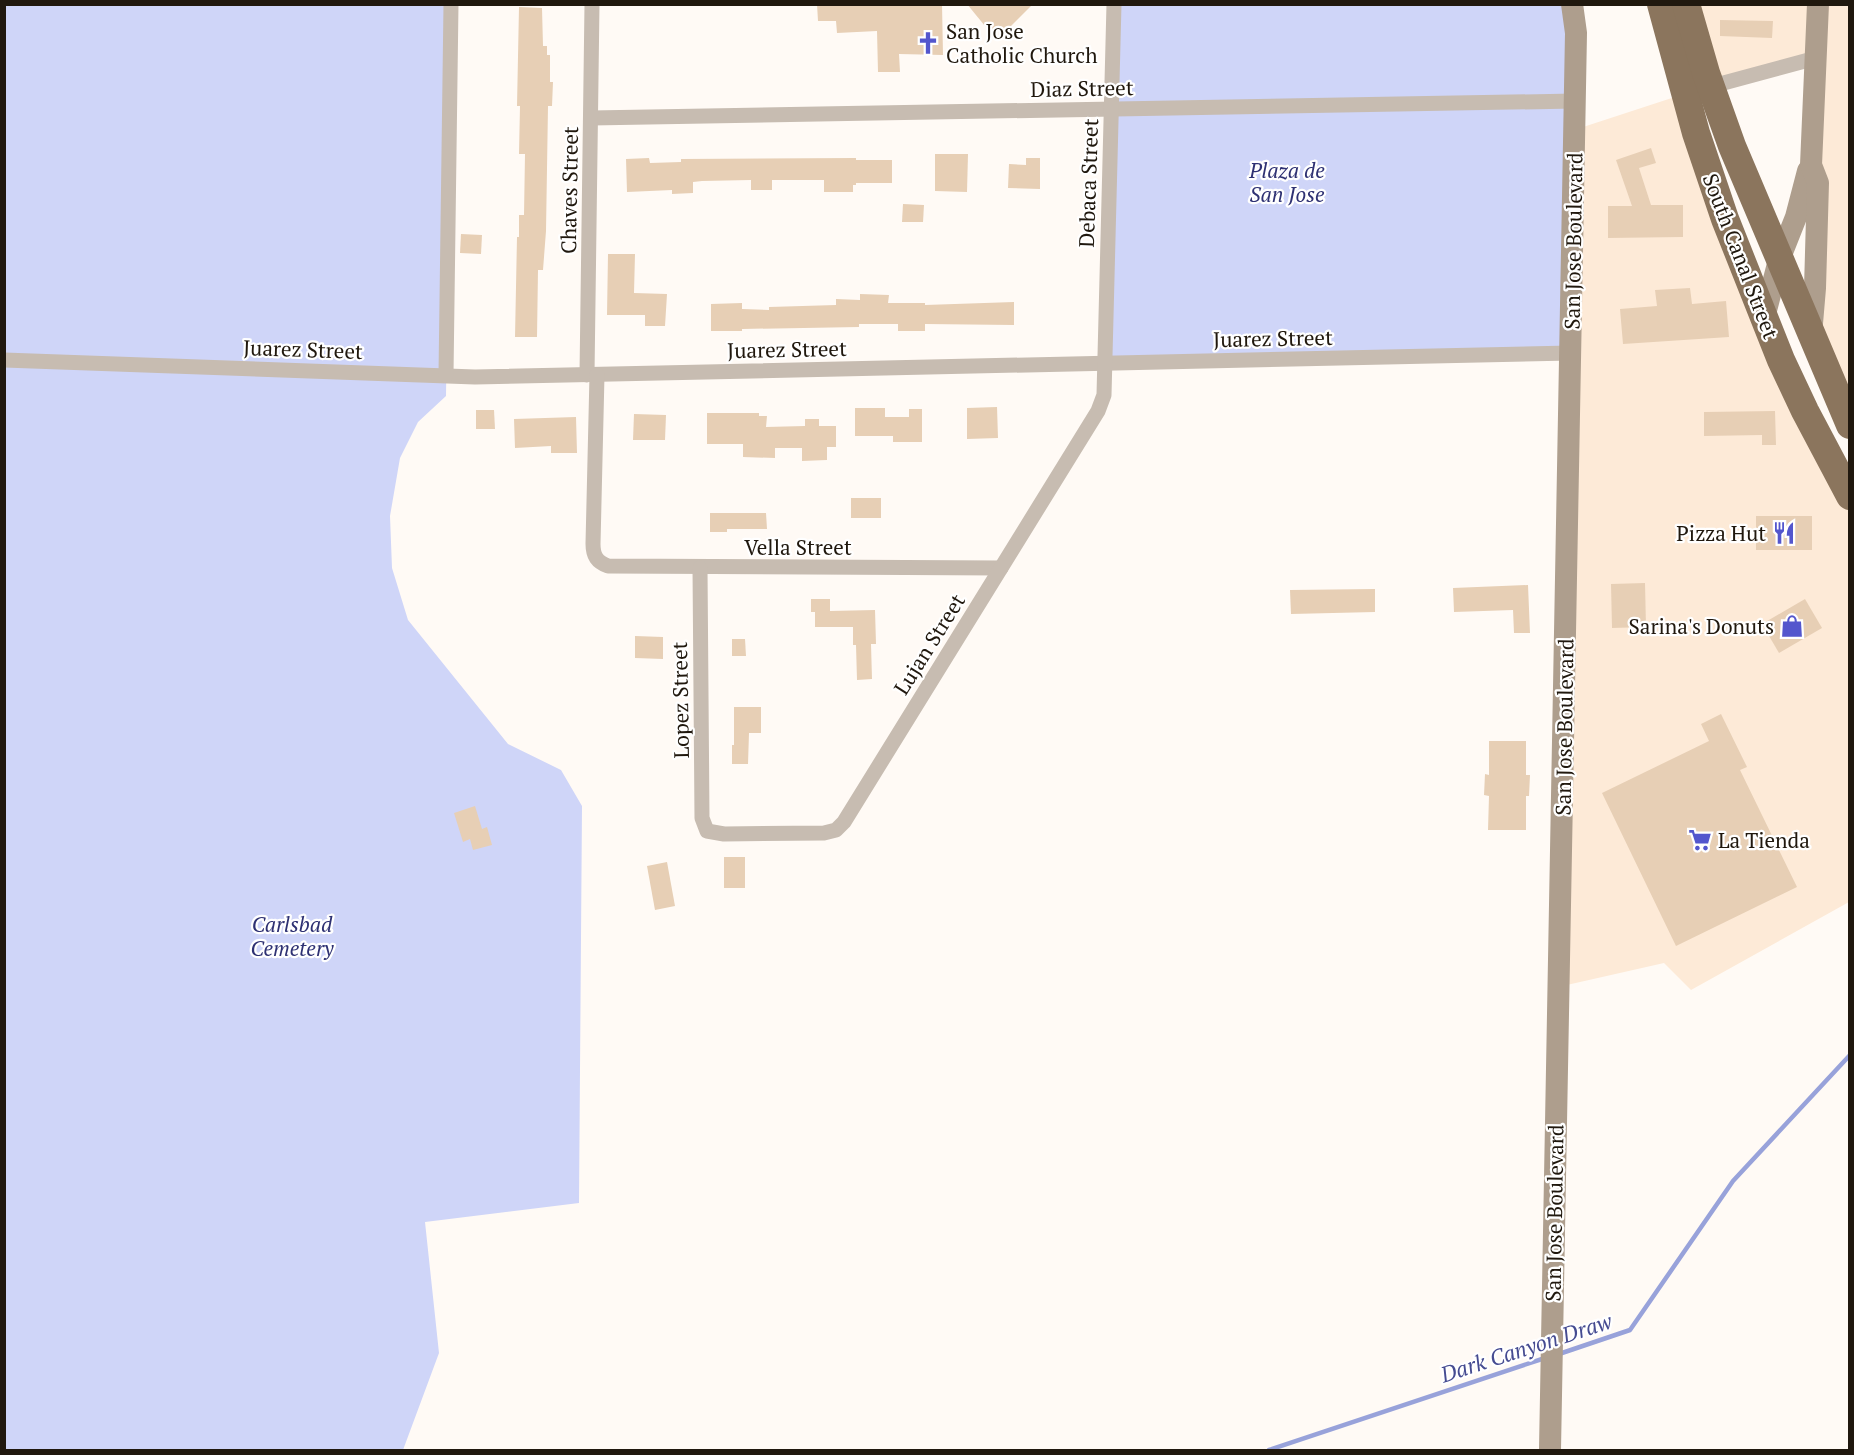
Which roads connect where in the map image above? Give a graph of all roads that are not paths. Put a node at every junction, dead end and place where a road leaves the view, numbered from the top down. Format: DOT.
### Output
graph roads {
  1 [pos="451,4"];
  2 [pos="592,4"];
  3 [pos="1114,4"];
  4 [pos="1572,4"];
  5 [pos="1584,4"];
  6 [pos="1660,4"];
  7 [pos="1686,4"];
  8 [pos="1818,4"];
  9 [pos="1576,33"];
  10 [pos="1816,58"];
  11 [pos="1697,90"];
  12 [pos="1575,101"];
  13 [pos="1111,108"];
  14 [pos="591,118"];
  15 [pos="1811,165"];
  16 [pos="1779,260"];
  17 [pos="1764,318"];
  18 [pos="1811,336"];
  19 [pos="1571,353"];
  20 [pos="4,360"];
  21 [pos="1104,363"];
  22 [pos="446,375"];
  23 [pos="592,375"];
  24 [pos="1850,425"];
  25 [pos="1850,496"];
  26 [pos="597,560"];
  27 [pos="700,568"];
  28 [pos="1000,568"];
  29 [pos="707,831"];
  30 [pos="1550,1450"];
  1 -- 22 [label="street"];
  2 -- 14 [label="street, Chaves Street"];
  3 -- 13 [label="street, Debaca Street"];
  4 -- 9 [label="street, San Jose Boulevard"];
  5 -- 9 [label="street"];
  6 -- 11 [label="highway, South Canal Street"];
  7 -- 11 [label="highway, South Canal Street"];
  8 -- 10 [label="street"];
  9 -- 12 [label="street, San Jose Boulevard"];
  10 -- 11 [label="street"];
  10 -- 15 [label="street"];
  11 -- 16 [label="highway, South Canal Street"];
  11 -- 17 [label="highway, South Canal Street"];
  12 -- 13 [label="street, Diaz Street"];
  12 -- 19 [label="street, San Jose Boulevard"];
  13 -- 14 [label="street, Diaz Street"];
  13 -- 21 [label="street, Debaca Street"];
  14 -- 23 [label="street, Chaves Street"];
  15 -- 16 [label="street"];
  15 -- 18 [label="street"];
  16 -- 17 [label="street"];
  16 -- 18 [label="highway, South Canal Street"];
  17 -- 25 [label="highway, South Canal Street"];
  18 -- 24 [label="highway, South Canal Street"];
  19 -- 21 [label="street, Juarez Street"];
  19 -- 30 [label="street, San Jose Boulevard"];
  20 -- 22 [label="street, Juarez Street"];
  21 -- 23 [label="street, Juarez Street"];
  21 -- 28 [label="street, Lujan Street"];
  22 -- 23 [label="street, Juarez Street"];
  23 -- 26 [label="street, Chaves Street"];
  26 -- 27 [label="street, Vella Street"];
  27 -- 28 [label="street, Vella Street"];
  27 -- 29 [label="street, Lopez Street"];
  28 -- 29 [label="street, Lujan Street"];
}
